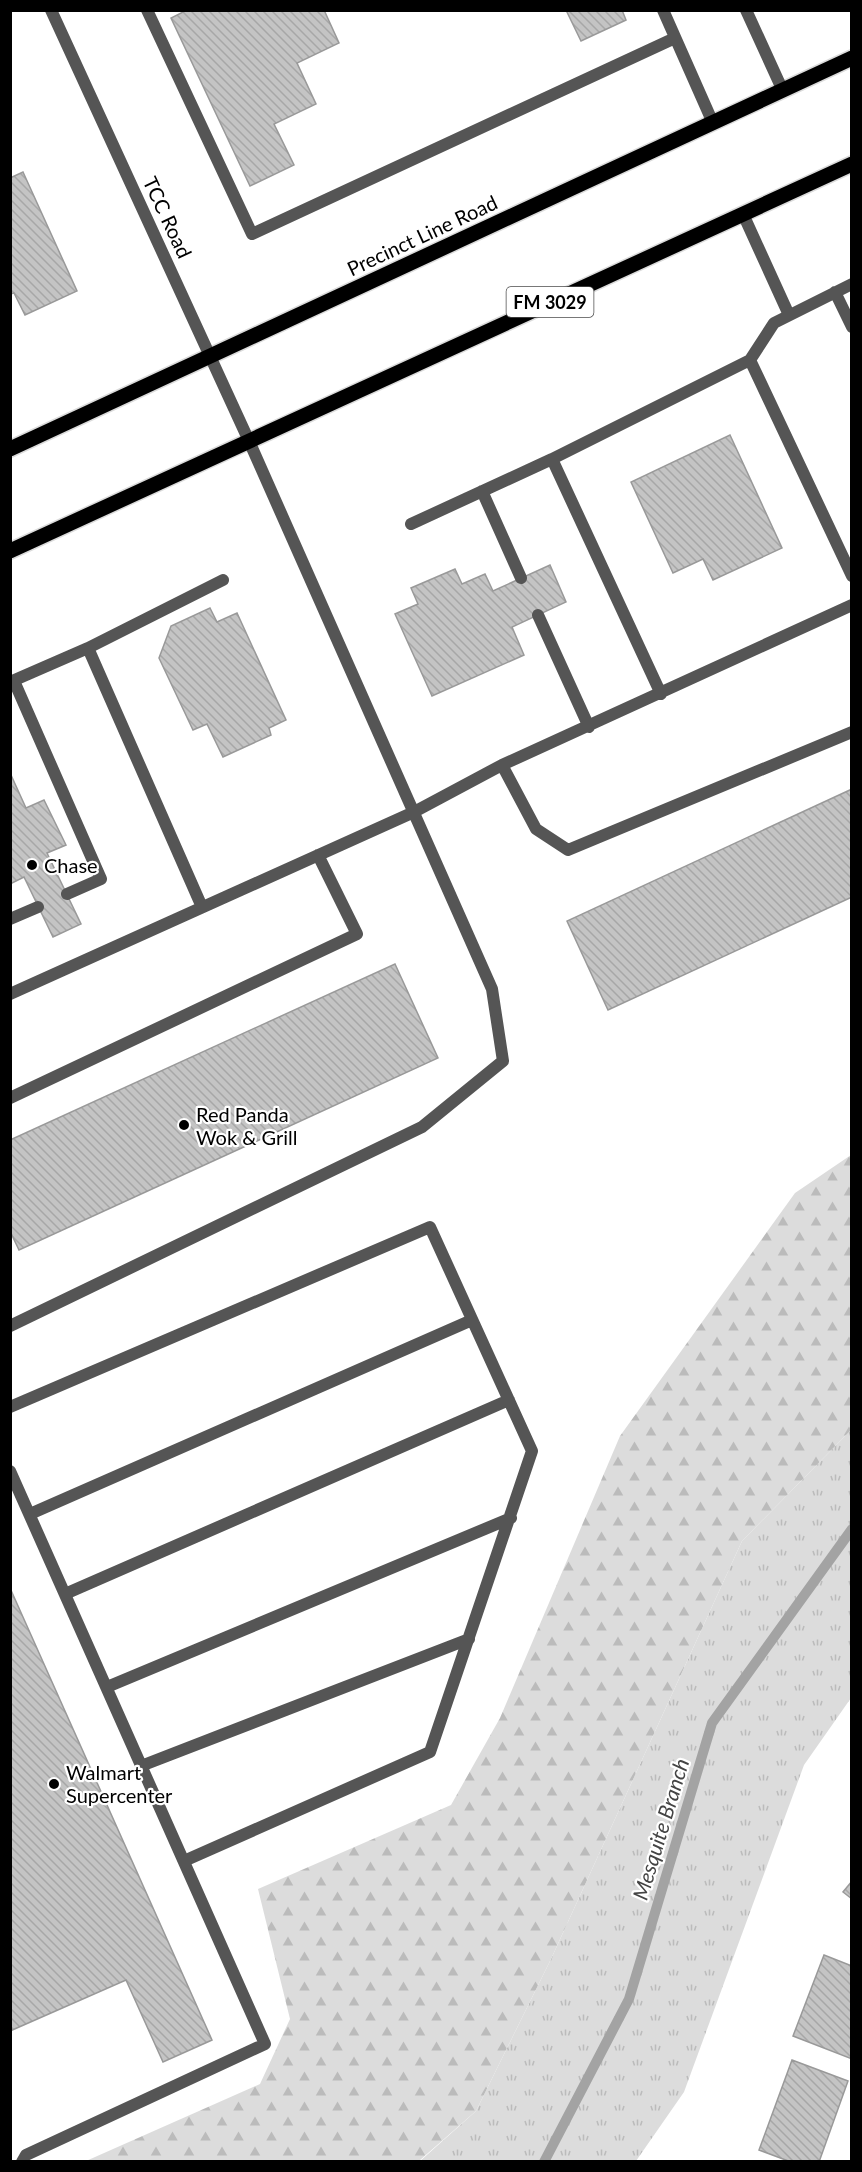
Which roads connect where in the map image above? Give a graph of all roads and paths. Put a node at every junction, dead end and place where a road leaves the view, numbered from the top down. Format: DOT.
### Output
graph roads {
  1 [pos="51,10"];
  2 [pos="147,10"];
  3 [pos="663,10"];
  4 [pos="746,10"];
  5 [pos="675,38"];
  6 [pos="852,58"];
  7 [pos="783,91"];
  8 [pos="713,123"];
  9 [pos="852,164"];
  10 [pos="743,214"];
  11 [pos="852,284"];
  12 [pos="835,292"];
  13 [pos="789,315"];
  14 [pos="852,327"];
  15 [pos="211,356"];
  16 [pos="750,360"];
  17 [pos="249,441"];
  18 [pos="10,449"];
  19 [pos="552,459"];
  20 [pos="482,491"];
  21 [pos="411,524"];
  22 [pos="10,550"];
  23 [pos="852,576"];
  24 [pos="521,578"];
  25 [pos="223,580"];
  26 [pos="852,605"];
  27 [pos="538,615"];
  28 [pos="88,648"];
  29 [pos="12,682"];
  30 [pos="661,694"];
  31 [pos="589,727"];
  32 [pos="852,732"];
  33 [pos="502,765"];
  34 [pos="414,812"];
  35 [pos="318,855"];
  36 [pos="67,894"];
  37 [pos="38,907"];
  38 [pos="202,907"];
  39 [pos="10,919"];
  40 [pos="10,994"];
  41 [pos="10,1098"];
  42 [pos="472,1320"];
  43 [pos="10,1326"];
  44 [pos="509,1400"];
  45 [pos="10,1407"];
  46 [pos="10,1471"];
  47 [pos="30,1514"];
  48 [pos="511,1518"];
  49 [pos="65,1594"];
  50 [pos="469,1639"];
  51 [pos="107,1687"];
  52 [pos="141,1766"];
  53 [pos="184,1861"];
  54 [pos="22,2162"];
  1 -- 15 [label="street, TCC Road"];
  2 -- 5 [label="street"];
  3 -- 5 [label="street"];
  4 -- 7 [label="street"];
  5 -- 8 [label="street"];
  6 -- 7 [label="main road, Precinct Line Road"];
  7 -- 8 [label="main road, Precinct Line Road"];
  8 -- 15 [label="main road, Precinct Line Road"];
  9 -- 10 [label="main road, FM 3029"];
  10 -- 13 [label="street"];
  10 -- 17 [label="main road, FM 3029"];
  11 -- 12 [label="street"];
  12 -- 13 [label="street"];
  12 -- 14 [label="street"];
  13 -- 16 [label="street"];
  15 -- 17 [label="street, TCC Road"];
  15 -- 18 [label="main road, Precinct Line Road"];
  16 -- 19 [label="street"];
  16 -- 23 [label="street"];
  17 -- 22 [label="main road, FM 3029"];
  17 -- 34 [label="street, TCC Road"];
  19 -- 20 [label="street"];
  19 -- 30 [label="street"];
  20 -- 21 [label="street"];
  20 -- 24 [label="street"];
  25 -- 28 [label="street"];
  26 -- 30 [label="street"];
  27 -- 31 [label="street"];
  28 -- 29 [label="street"];
  28 -- 38 [label="street"];
  29 -- 36 [label="street"];
  30 -- 31 [label="street"];
  31 -- 33 [label="street"];
  32 -- 33 [label="street"];
  33 -- 34 [label="street"];
  34 -- 35 [label="street"];
  34 -- 43 [label="street, TCC Road"];
  35 -- 38 [label="street"];
  35 -- 41 [label="street"];
  37 -- 39 [label="street"];
  38 -- 40 [label="street"];
  42 -- 44 [label="street"];
  42 -- 45 [label="street"];
  42 -- 47 [label="street"];
  44 -- 48 [label="street"];
  44 -- 49 [label="street"];
  46 -- 47 [label="street"];
  47 -- 49 [label="street"];
  48 -- 50 [label="street"];
  48 -- 51 [label="street"];
  49 -- 51 [label="street"];
  50 -- 52 [label="street"];
  50 -- 53 [label="street"];
  51 -- 52 [label="street"];
  52 -- 53 [label="street"];
  53 -- 54 [label="street"];
}
